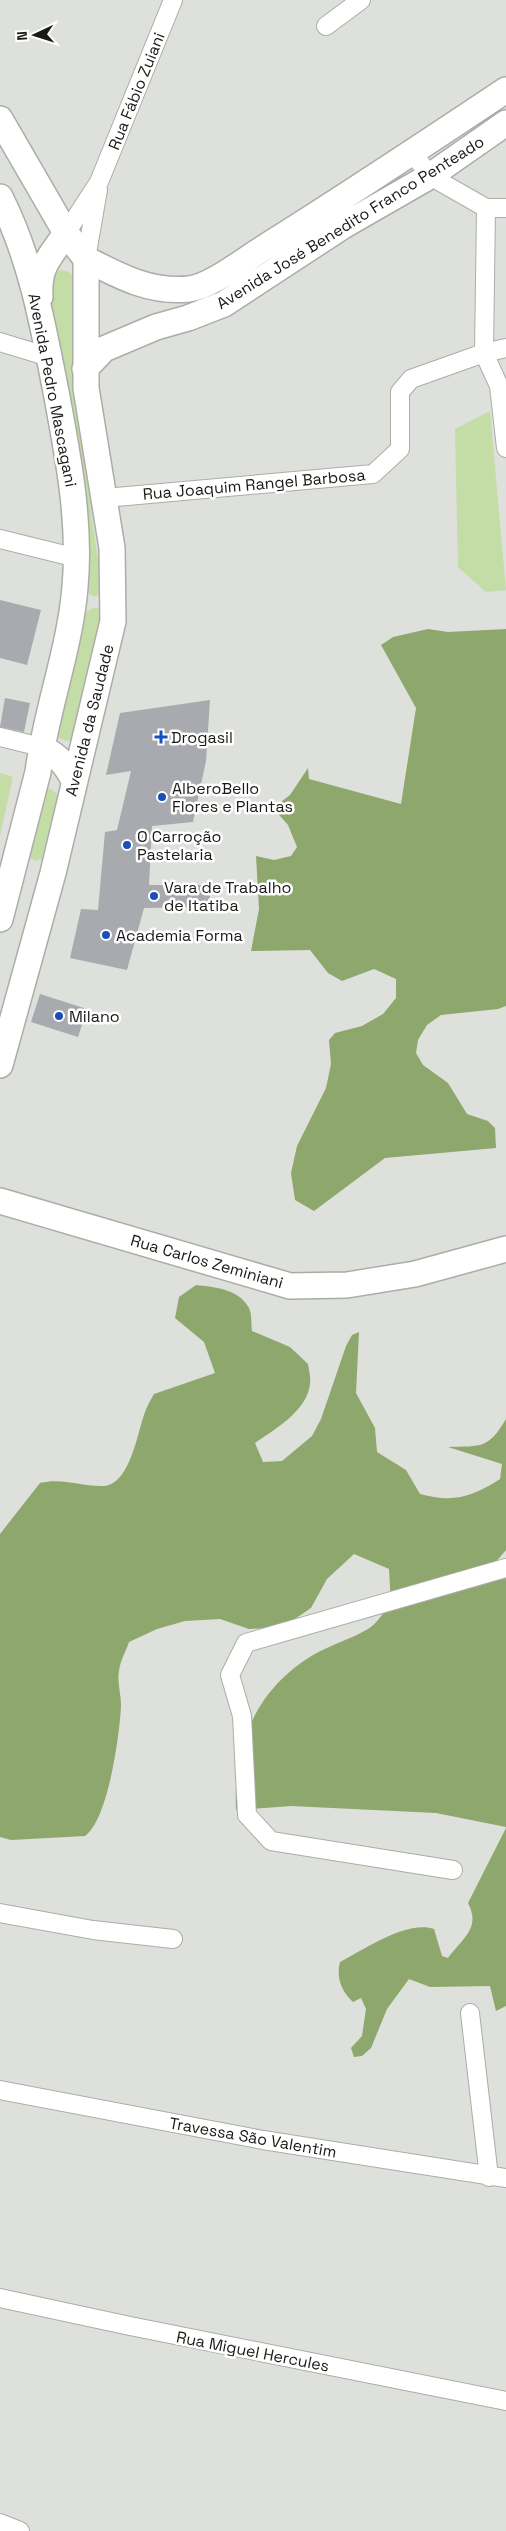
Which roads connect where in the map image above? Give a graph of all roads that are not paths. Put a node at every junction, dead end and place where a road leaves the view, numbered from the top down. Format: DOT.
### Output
graph roads {
  1 [pos="173,0"];
  2 [pos="361,0"];
  3 [pos="326,26"];
  4 [pos="506,90"];
  5 [pos="0,119"];
  6 [pos="506,123"];
  7 [pos="412,152"];
  8 [pos="430,176"];
  9 [pos="99,182"];
  10 [pos="0,197"];
  11 [pos="486,208"];
  12 [pos="506,208"];
  13 [pos="66,233"];
  14 [pos="86,258"];
  15 [pos="40,307"];
  16 [pos="0,342"];
  17 [pos="506,348"];
  18 [pos="484,353"];
  19 [pos="49,357"];
  20 [pos="85,368"];
  21 [pos="506,448"];
  22 [pos="105,498"];
  23 [pos="0,539"];
  24 [pos="77,558"];
  25 [pos="0,737"];
  26 [pos="41,747"];
  27 [pos="74,781"];
  28 [pos="14,863"];
  29 [pos="53,872"];
  30 [pos="0,919"];
  31 [pos="0,929"];
  32 [pos="33,944"];
  33 [pos="0,1065"];
  34 [pos="0,1201"];
  35 [pos="506,1249"];
  36 [pos="506,1568"];
  37 [pos="453,1870"];
  38 [pos="0,1913"];
  39 [pos="174,1939"];
  40 [pos="470,2013"];
  41 [pos="0,2090"];
  42 [pos="498,2178"];
  43 [pos="0,2298"];
  44 [pos="506,2401"];
  45 [pos="0,2523"];
  46 [pos="20,2531"];
  1 -- 9 [label="street, Rua Fábio Zuiani"];
  2 -- 3 [label="street"];
  4 -- 7 [label="main road, Avenida José Benedito Franco Penteado"];
  5 -- 13 [label="main road"];
  6 -- 8 [label="main road, Avenida José Benedito Franco Penteado"];
  7 -- 8 [label="street"];
  7 -- 14 [label="main road, Avenida José Benedito Franco Penteado"];
  8 -- 11 [label="street"];
  8 -- 20 [label="main road, Avenida José Benedito Franco Penteado"];
  9 -- 13 [label="street, Rua Fábio Zuiani"];
  9 -- 14 [label="street, Rua Fábio Zuiani"];
  10 -- 15 [label="main road, Avenida Pedro Mascagani"];
  11 -- 12 [label="street"];
  11 -- 18 [label="street"];
  13 -- 14 [label="main road"];
  13 -- 15 [label="main road"];
  14 -- 20 [label="main road, Avenida da Saudade"];
  15 -- 19 [label="main road, Avenida Pedro Mascagani"];
  16 -- 19 [label="street"];
  17 -- 18 [label="street, Rua Joaquim Rangel Barbosa"];
  18 -- 21 [label="street"];
  18 -- 22 [label="street, Rua Joaquim Rangel Barbosa"];
  19 -- 24 [label="main road, Avenida Pedro Mascagani"];
  20 -- 22 [label="main road, Avenida da Saudade"];
  22 -- 27 [label="main road, Avenida da Saudade"];
  23 -- 24 [label="street"];
  24 -- 26 [label="main road"];
  25 -- 26 [label="street"];
  26 -- 27 [label="main road"];
  26 -- 28 [label="main road"];
  27 -- 29 [label="main road, Avenida da Saudade"];
  28 -- 29 [label="main road"];
  28 -- 30 [label="main road"];
  29 -- 32 [label="main road, Avenida da Saudade"];
  31 -- 32 [label="main road"];
  32 -- 33 [label="main road, Avenida da Saudade"];
  34 -- 35 [label="main road, Rua Carlos Zeminiani"];
  36 -- 37 [label="street"];
  38 -- 39 [label="street"];
  40 -- 42 [label="street"];
  41 -- 42 [label="street, Travessa São Valentim"];
  43 -- 44 [label="street, Rua Miguel Hercules"];
  45 -- 46 [label="street"];
}
